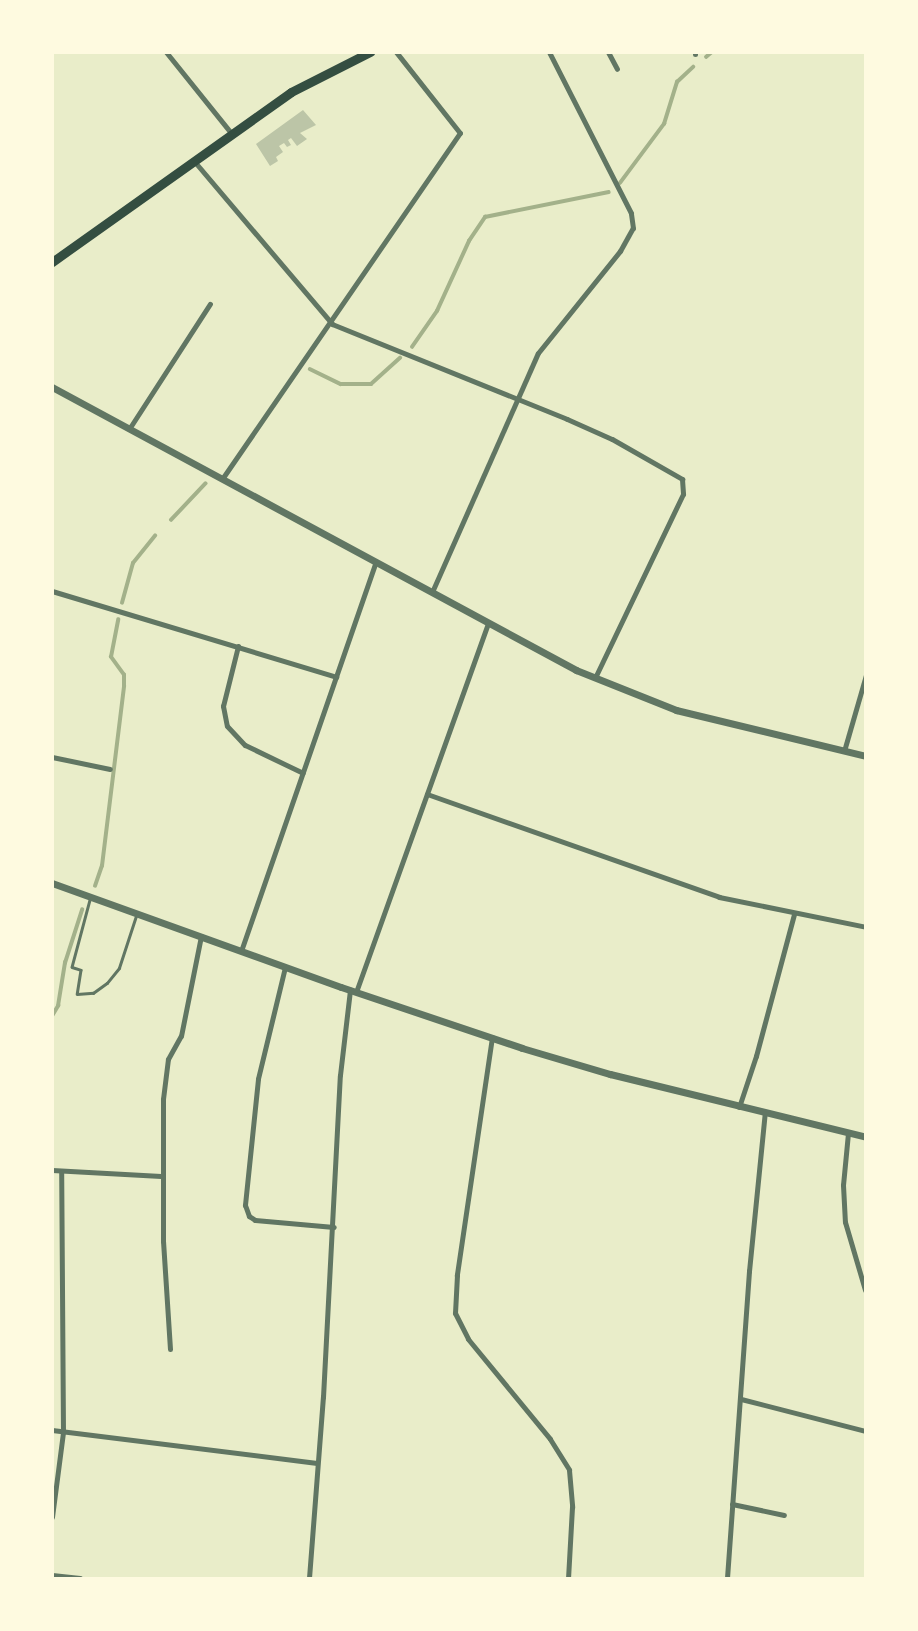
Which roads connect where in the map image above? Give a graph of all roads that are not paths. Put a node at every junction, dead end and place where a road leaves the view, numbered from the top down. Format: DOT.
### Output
graph roads {
  1 [pos="166,52"];
  2 [pos="396,52"];
  3 [pos="550,52"];
  4 [pos="608,52"];
  5 [pos="369,53"];
  6 [pos="617,69"];
  7 [pos="232,134"];
  8 [pos="194,161"];
  9 [pos="52,262"];
  10 [pos="210,304"];
  11 [pos="329,322"];
  12 [pos="52,387"];
  13 [pos="518,398"];
  14 [pos="129,429"];
  15 [pos="222,479"];
  16 [pos="376,562"];
  17 [pos="52,592"];
  18 [pos="432,593"];
  19 [pos="488,623"];
  20 [pos="238,646"];
  21 [pos="866,675"];
  22 [pos="335,677"];
  23 [pos="595,678"];
  24 [pos="844,751"];
  25 [pos="866,756"];
  26 [pos="52,757"];
  27 [pos="110,769"];
  28 [pos="303,773"];
  29 [pos="427,794"];
  30 [pos="52,883"];
  31 [pos="91,897"];
  32 [pos="137,913"];
  33 [pos="794,914"];
  34 [pos="866,927"];
  35 [pos="201,936"];
  36 [pos="241,951"];
  37 [pos="285,967"];
  38 [pos="353,991"];
  39 [pos="492,1037"];
  40 [pos="739,1107"];
  41 [pos="765,1112"];
  42 [pos="848,1133"];
  43 [pos="866,1137"];
  44 [pos="52,1170"];
  45 [pos="61,1172"];
  46 [pos="161,1176"];
  47 [pos="334,1227"];
  48 [pos="865,1290"];
  49 [pos="170,1349"];
  50 [pos="741,1399"];
  51 [pos="52,1430"];
  52 [pos="63,1432"];
  53 [pos="866,1432"];
  54 [pos="317,1463"];
  55 [pos="732,1504"];
  56 [pos="784,1515"];
  57 [pos="52,1517"];
  58 [pos="52,1575"];
  59 [pos="80,1578"];
  60 [pos="309,1578"];
  61 [pos="568,1578"];
  62 [pos="727,1578"];
  1 -- 7 [label="street"];
  2 -- 11 [label="street"];
  3 -- 13 [label="street"];
  4 -- 6 [label="street"];
  5 -- 7 [label="main road"];
  7 -- 8 [label="main road"];
  8 -- 9 [label="main road"];
  8 -- 11 [label="street"];
  10 -- 14 [label="street"];
  11 -- 13 [label="street"];
  11 -- 15 [label="street"];
  12 -- 14 [label="street"];
  13 -- 18 [label="street"];
  13 -- 23 [label="street"];
  14 -- 15 [label="street"];
  15 -- 16 [label="street"];
  16 -- 18 [label="street"];
  16 -- 22 [label="street"];
  17 -- 20 [label="street"];
  18 -- 19 [label="street"];
  19 -- 23 [label="street"];
  19 -- 29 [label="street"];
  20 -- 22 [label="street"];
  20 -- 28 [label="street"];
  21 -- 24 [label="street"];
  22 -- 28 [label="street"];
  23 -- 24 [label="street"];
  24 -- 25 [label="street"];
  26 -- 27 [label="street"];
  28 -- 36 [label="street"];
  29 -- 33 [label="street"];
  29 -- 38 [label="street"];
  30 -- 31 [label="street"];
  31 -- 32 [label="street"];
  31 -- 32 [label="lane"];
  32 -- 35 [label="street"];
  33 -- 34 [label="street"];
  33 -- 40 [label="street"];
  35 -- 36 [label="street"];
  35 -- 46 [label="street"];
  36 -- 37 [label="street"];
  37 -- 38 [label="street"];
  37 -- 47 [label="street"];
  38 -- 39 [label="street"];
  38 -- 47 [label="street"];
  39 -- 40 [label="street"];
  39 -- 61 [label="street"];
  40 -- 41 [label="street"];
  41 -- 42 [label="street"];
  41 -- 50 [label="street"];
  42 -- 43 [label="street"];
  42 -- 48 [label="street"];
  44 -- 45 [label="street"];
  45 -- 46 [label="street"];
  45 -- 52 [label="street"];
  46 -- 49 [label="street"];
  47 -- 54 [label="street"];
  50 -- 53 [label="street"];
  50 -- 55 [label="street"];
  51 -- 52 [label="street"];
  52 -- 54 [label="street"];
  52 -- 57 [label="street"];
  54 -- 60 [label="street"];
  55 -- 56 [label="street"];
  55 -- 62 [label="street"];
  58 -- 59 [label="street"];
}
